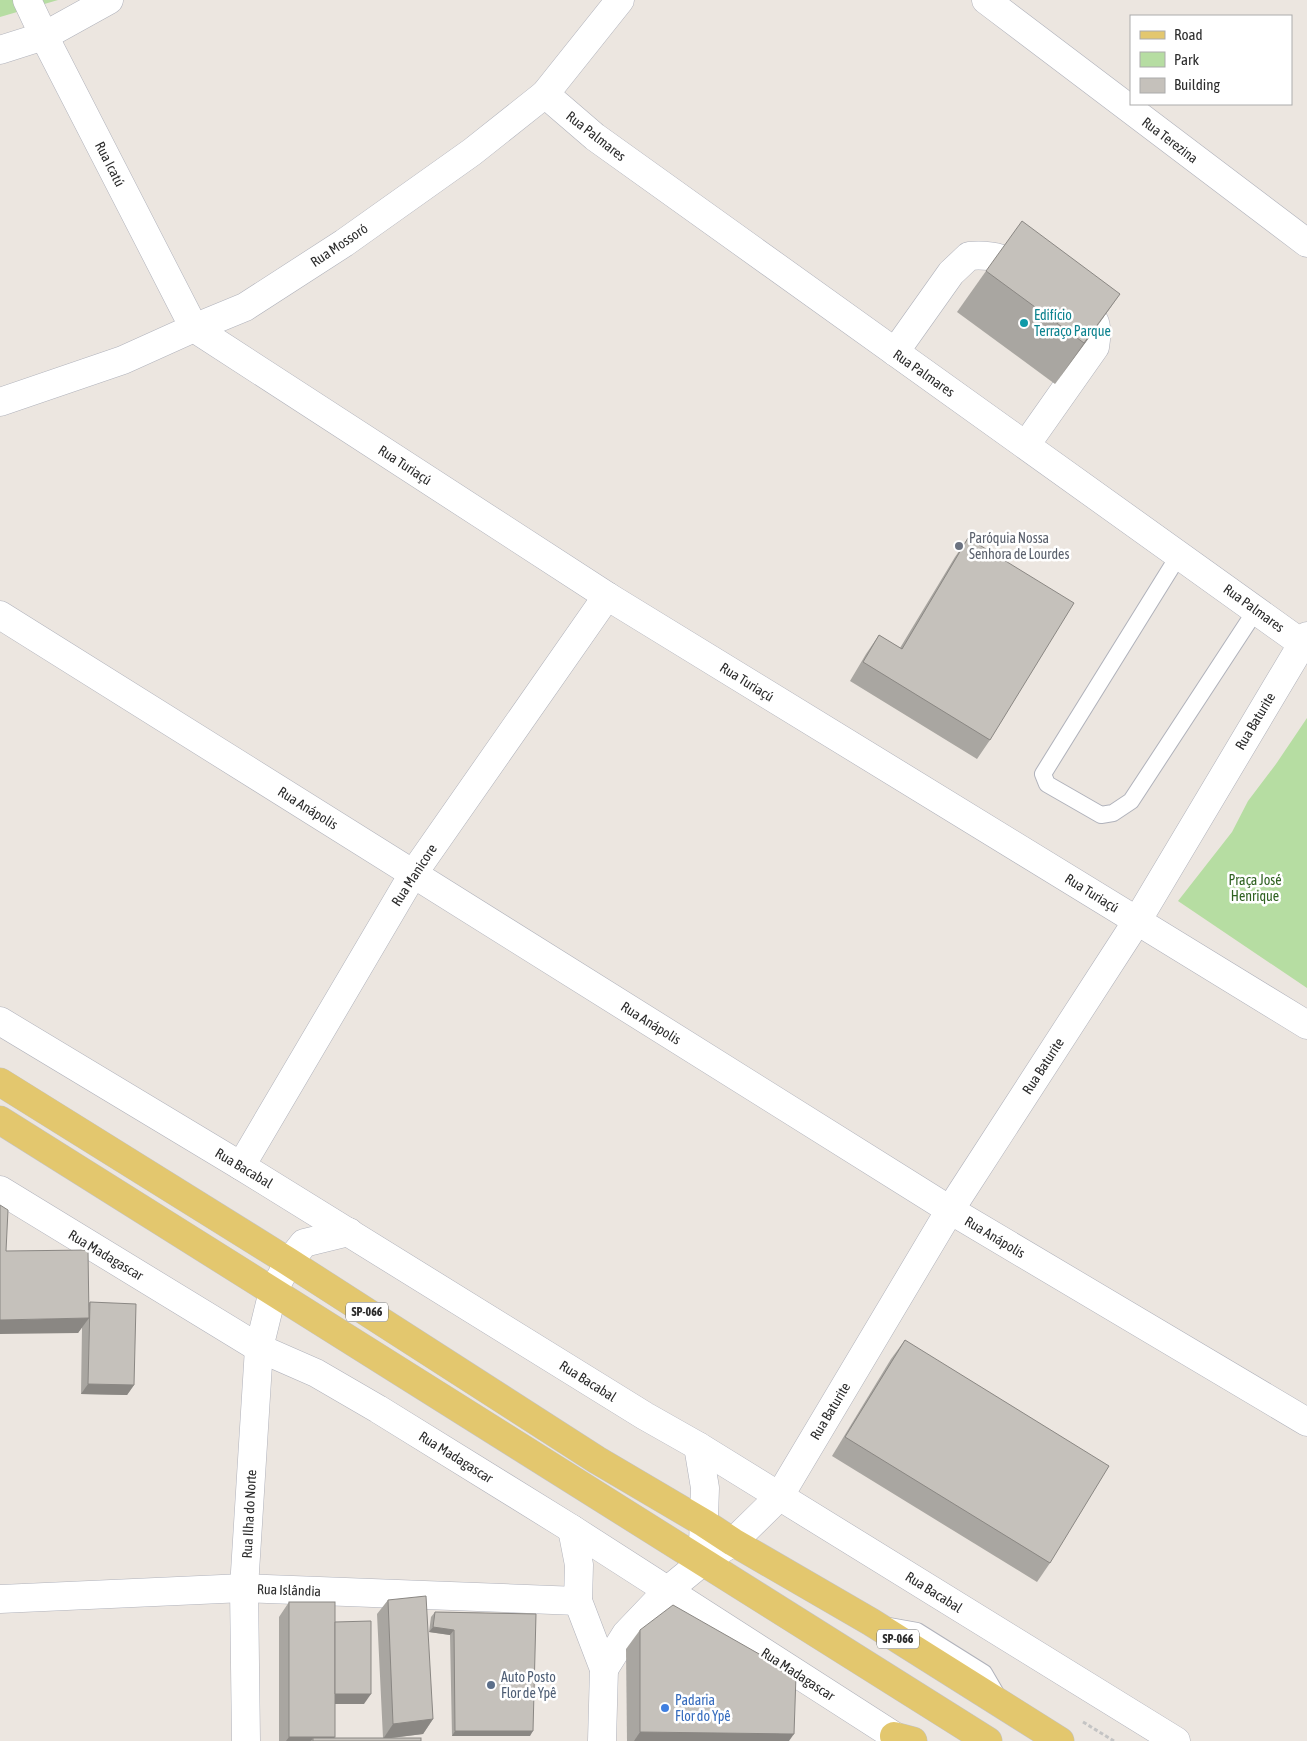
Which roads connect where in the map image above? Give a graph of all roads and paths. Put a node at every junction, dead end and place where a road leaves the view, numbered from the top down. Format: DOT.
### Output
graph roads {
  1 [pos="27,0"];
  2 [pos="109,0"];
  3 [pos="620,0"];
  4 [pos="986,0"];
  5 [pos="44,36"];
  6 [pos="0,50"];
  7 [pos="545,94"];
  8 [pos="1307,243"];
  9 [pos="194,328"];
  10 [pos="895,352"];
  11 [pos="0,402"];
  12 [pos="1026,445"];
  13 [pos="1179,554"];
  14 [pos="607,596"];
  15 [pos="1256,610"];
  16 [pos="0,615"];
  17 [pos="1305,642"];
  18 [pos="413,874"];
  19 [pos="1137,921"];
  20 [pos="0,1022"];
  21 [pos="1307,1025"];
  22 [pos="0,1082"];
  23 [pos="0,1120"];
  24 [pos="241,1166"];
  25 [pos="0,1190"];
  26 [pos="950,1210"];
  27 [pos="349,1232"];
  28 [pos="289,1262"];
  29 [pos="273,1291"];
  30 [pos="259,1348"];
  31 [pos="1307,1422"];
  32 [pos="698,1446"];
  33 [pos="779,1497"];
  34 [pos="704,1523"];
  35 [pos="572,1529"];
  36 [pos="733,1542"];
  37 [pos="702,1563"];
  38 [pos="244,1588"];
  39 [pos="668,1590"];
  40 [pos="0,1599"];
  41 [pos="578,1601"];
  42 [pos="604,1670"];
  43 [pos="903,1739"];
  44 [pos="246,1741"];
  45 [pos="602,1741"];
  46 [pos="988,1741"];
  47 [pos="1060,1741"];
  48 [pos="1176,1741"];
  1 -- 5 [label="street, Rua Icatú"];
  2 -- 5 [label="street"];
  3 -- 7 [label="street, Rua Mossoró"];
  4 -- 8 [label="street, Rua Terezina"];
  5 -- 6 [label="street"];
  5 -- 9 [label="street, Rua Icatú"];
  7 -- 9 [label="street, Rua Mossoró"];
  7 -- 10 [label="street, Rua Palmares"];
  9 -- 11 [label="street, Rua Mossoró"];
  9 -- 14 [label="street, Rua Turiaçú"];
  10 -- 12 [label="street, Rua Palmares"];
  10 -- 12 [label="street"];
  12 -- 13 [label="street, Rua Palmares"];
  13 -- 15 [label="street, Rua Palmares"];
  13 -- 15 [label="lane"];
  14 -- 18 [label="street, Rua Manicore"];
  14 -- 19 [label="street, Rua Turiaçú"];
  15 -- 17 [label="street, Rua Palmares"];
  16 -- 18 [label="street, Rua Anápolis"];
  17 -- 19 [label="street, Rua Baturite"];
  18 -- 24 [label="street, Rua Manicore"];
  18 -- 26 [label="street, Rua Anápolis"];
  19 -- 21 [label="street, Rua Turiaçú"];
  19 -- 26 [label="street, Rua Baturite"];
  20 -- 24 [label="street, Rua Bacabal"];
  22 -- 28 [label="main road, SP-066"];
  23 -- 29 [label="main road, SP-066"];
  24 -- 27 [label="street, Rua Bacabal"];
  25 -- 30 [label="street, Rua Madagascar"];
  26 -- 31 [label="street, Rua Anápolis"];
  26 -- 33 [label="street, Rua Baturite"];
  27 -- 28 [label="street, Rua Ilha do Norte"];
  27 -- 32 [label="street, Rua Bacabal"];
  28 -- 29 [label="street, Rua Ilha do Norte"];
  28 -- 34 [label="main road, SP-066"];
  29 -- 30 [label="street, Rua Ilha do Norte"];
  29 -- 37 [label="main road, SP-066"];
  30 -- 35 [label="street, Rua Madagascar"];
  30 -- 38 [label="street, Rua Ilha do Norte"];
  32 -- 33 [label="street, Rua Bacabal"];
  32 -- 34 [label="street"];
  33 -- 36 [label="street, Rua Baturite"];
  33 -- 48 [label="street, Rua Bacabal"];
  34 -- 36 [label="main road, SP-066"];
  34 -- 37 [label="street"];
  35 -- 39 [label="street, Rua Madagascar"];
  35 -- 41 [label="street"];
  36 -- 37 [label="street, Rua Baturite"];
  36 -- 47 [label="main road, SP-066"];
  37 -- 39 [label="street, Rua Baturite"];
  37 -- 46 [label="main road, SP-066"];
  38 -- 40 [label="street, Rua Islândia"];
  38 -- 41 [label="street, Rua Islândia"];
  38 -- 44 [label="street, Rua Ilha do Norte"];
  39 -- 42 [label="street, Rua Baturite"];
  39 -- 43 [label="street, Rua Madagascar"];
  41 -- 42 [label="street"];
  42 -- 45 [label="street"];
}
